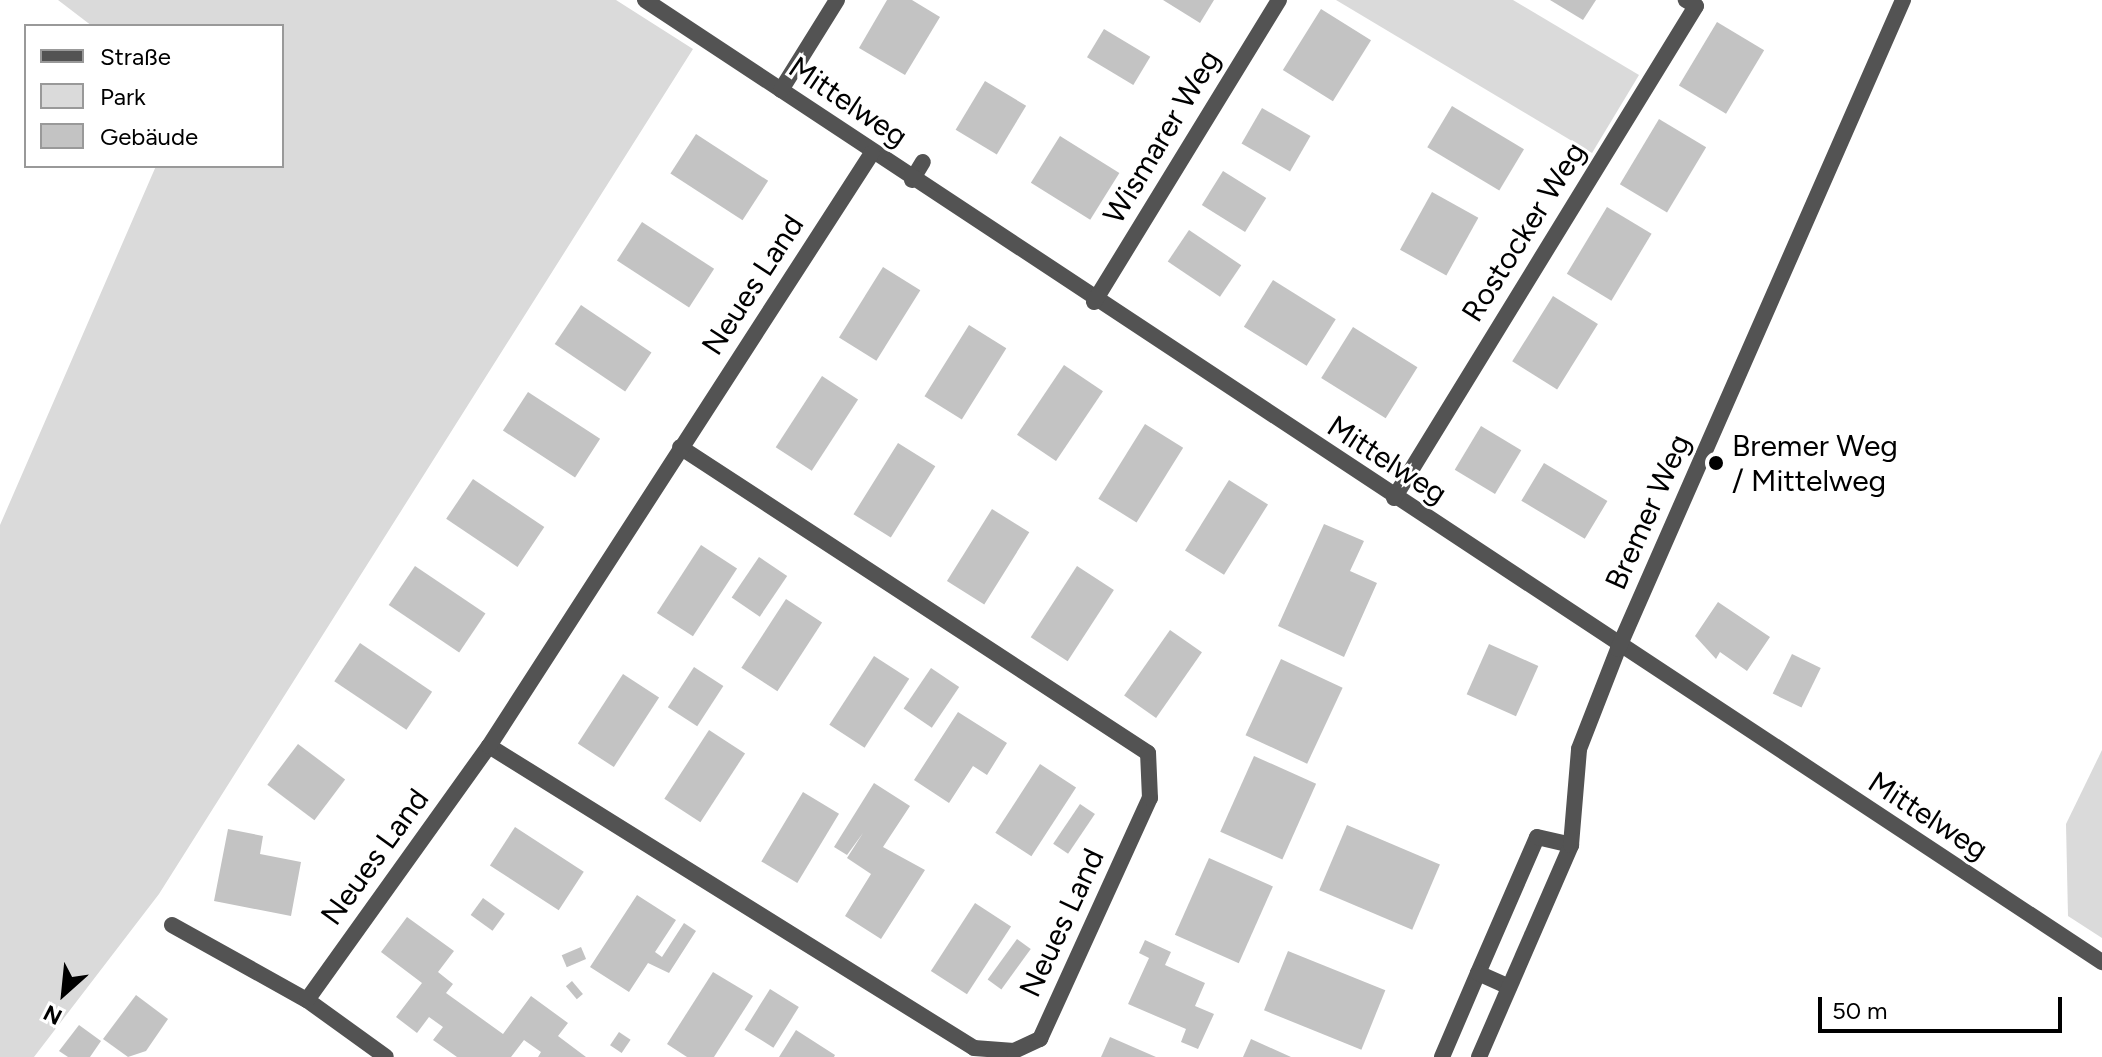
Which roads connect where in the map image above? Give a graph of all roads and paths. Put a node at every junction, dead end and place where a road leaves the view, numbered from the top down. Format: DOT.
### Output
graph roads {
  1 [pos="645,0"];
  2 [pos="837,0"];
  3 [pos="1279,0"];
  4 [pos="1686,0"];
  5 [pos="1903,0"];
  6 [pos="781,90"];
  7 [pos="872,153"];
  8 [pos="923,162"];
  9 [pos="912,180"];
  10 [pos="1094,302"];
  11 [pos="680,447"];
  12 [pos="1394,498"];
  13 [pos="1618,649"];
  14 [pos="489,746"];
  15 [pos="1571,845"];
  16 [pos="172,925"];
  17 [pos="2102,962"];
  18 [pos="1478,973"];
  19 [pos="1509,987"];
  20 [pos="307,1000"];
  21 [pos="386,1057"];
  22 [pos="1442,1057"];
  23 [pos="1479,1057"];
  1 -- 6 [label="street, Mittelweg"];
  2 -- 6 [label="street"];
  3 -- 10 [label="street, Wismarer Weg"];
  4 -- 12 [label="street, Rostocker Weg"];
  5 -- 13 [label="street, Bremer Weg"];
  6 -- 7 [label="street, Mittelweg"];
  7 -- 9 [label="street, Mittelweg"];
  7 -- 11 [label="street, Neues Land"];
  8 -- 9 [label="street"];
  9 -- 10 [label="street, Mittelweg"];
  10 -- 12 [label="street, Mittelweg"];
  11 -- 14 [label="street, Neues Land"];
  11 -- 14 [label="street, Neues Land"];
  12 -- 13 [label="street, Mittelweg"];
  13 -- 15 [label="street, Bremer Weg"];
  13 -- 17 [label="street, Mittelweg"];
  14 -- 20 [label="street, Neues Land"];
  15 -- 18 [label="street"];
  15 -- 19 [label="street, Bremer Weg"];
  16 -- 20 [label="street"];
  18 -- 19 [label="street"];
  18 -- 22 [label="street"];
  19 -- 23 [label="street, Bremer Weg"];
  20 -- 21 [label="street"];
}
